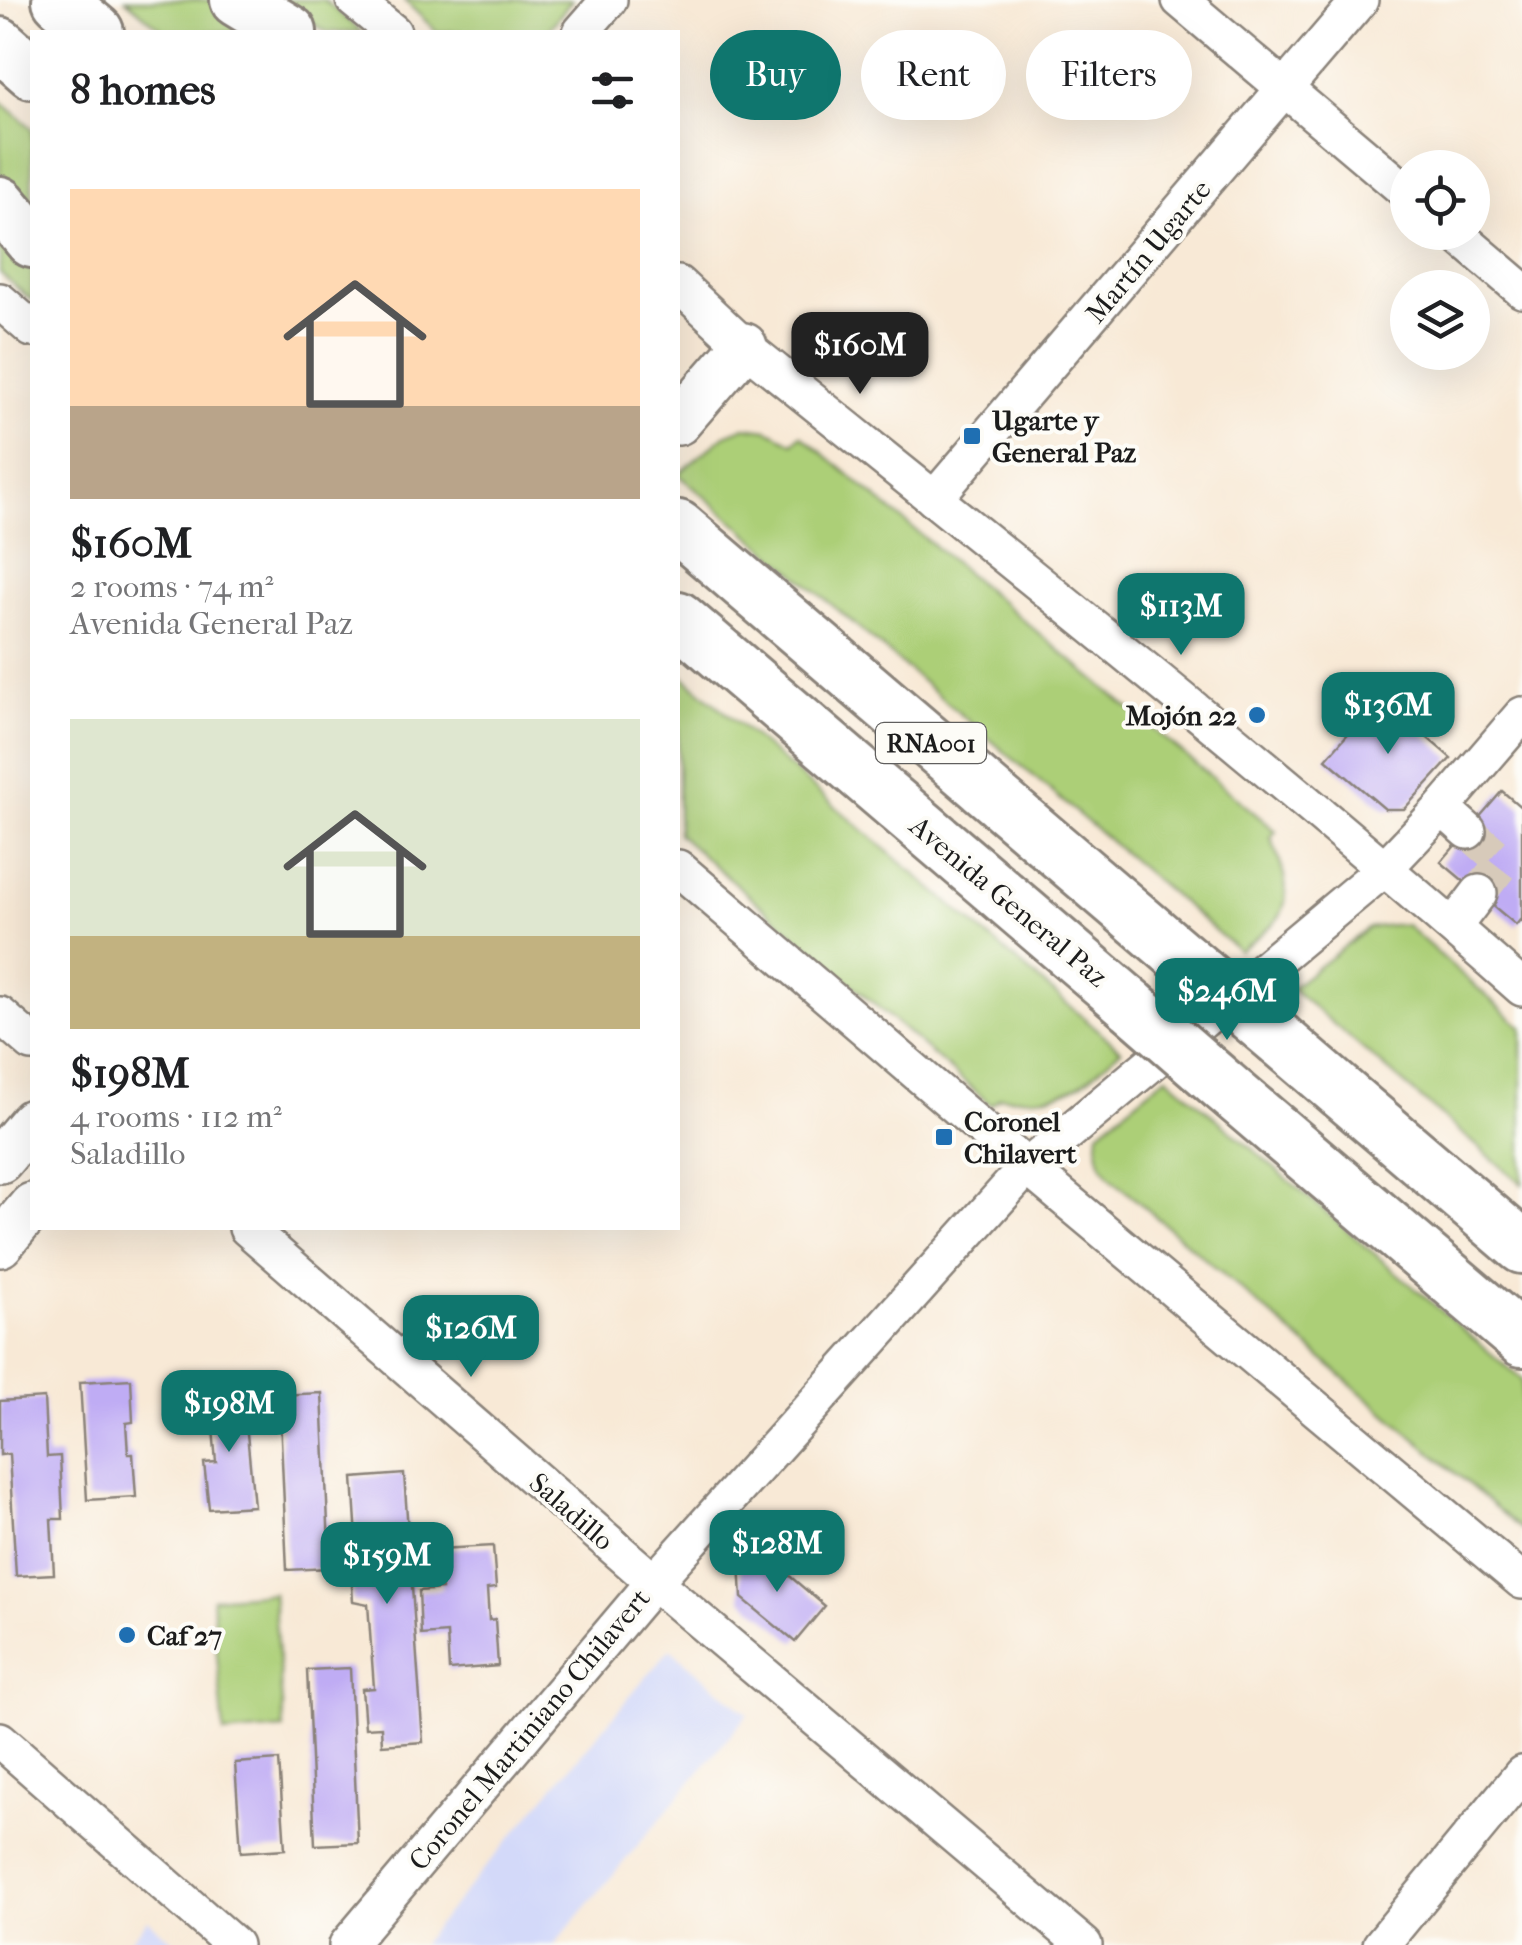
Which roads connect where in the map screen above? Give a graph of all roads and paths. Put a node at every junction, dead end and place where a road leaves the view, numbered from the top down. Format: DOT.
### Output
graph roads {
  1 [pos="59,0"];
  2 [pos="237,0"];
  3 [pos="354,0"];
  4 [pos="609,0"];
  5 [pos="1180,0"];
  6 [pos="1360,0"];
  7 [pos="95,30"];
  8 [pos="287,30"];
  9 [pos="391,30"];
  10 [pos="583,30"];
  11 [pos="0,44"];
  12 [pos="30,70"];
  13 [pos="1285,90"];
  14 [pos="1390,179"];
  15 [pos="0,203"];
  16 [pos="30,239"];
  17 [pos="1475,250"];
  18 [pos="680,286"];
  19 [pos="1522,290"];
  20 [pos="0,301"];
  21 [pos="30,327"];
  22 [pos="744,346"];
  23 [pos="680,420"];
  24 [pos="934,499"];
  25 [pos="680,528"];
  26 [pos="680,620"];
  27 [pos="1522,715"];
  28 [pos="1384,868"];
  29 [pos="680,870"];
  30 [pos="1478,893"];
  31 [pos="1453,927"];
  32 [pos="1522,988"];
  33 [pos="0,1015"];
  34 [pos="30,1040"];
  35 [pos="30,1124"];
  36 [pos="0,1160"];
  37 [pos="1028,1167"];
  38 [pos="30,1208"];
  39 [pos="248,1230"];
  40 [pos="0,1244"];
  41 [pos="1522,1246"];
  42 [pos="1522,1340"];
  43 [pos="1522,1581"];
  44 [pos="654,1582"];
  45 [pos="0,1740"];
  46 [pos="1522,1774"];
  47 [pos="234,1945"];
  48 [pos="347,1945"];
  49 [pos="1084,1945"];
  50 [pos="1381,1945"];
  1 -- 7 [label="highway"];
  2 -- 8 [label="highway"];
  3 -- 9 [label="street"];
  4 -- 10 [label="street"];
  5 -- 13 [label="street"];
  6 -- 13 [label="street, Martín Ugarte"];
  11 -- 12 [label="highway"];
  13 -- 14 [label="street"];
  13 -- 24 [label="street, Martín Ugarte"];
  15 -- 16 [label="highway"];
  17 -- 19 [label="street"];
  18 -- 22 [label="street"];
  20 -- 21 [label="street"];
  22 -- 23 [label="main road"];
  22 -- 24 [label="street"];
  24 -- 28 [label="street"];
  25 -- 41 [label="highway, RNA001, bridge"];
  26 -- 42 [label="highway, Avenida General Paz / RNA001, bridge"];
  27 -- 28 [label="street, Coronel Martiniano Chilavert"];
  28 -- 31 [label="street"];
  28 -- 37 [label="street, Coronel Martiniano Chilavert"];
  29 -- 37 [label="street"];
  30 -- 31 [label="street"];
  31 -- 32 [label="street"];
  33 -- 34 [label="street"];
  35 -- 36 [label="main road"];
  37 -- 43 [label="street"];
  37 -- 44 [label="street, Coronel Martiniano Chilavert"];
  38 -- 40 [label="main road"];
  39 -- 44 [label="street, Saladillo"];
  44 -- 48 [label="street, Coronel Martiniano Chilavert"];
  44 -- 49 [label="street, Saladillo"];
  45 -- 47 [label="street"];
  46 -- 50 [label="street"];
}
